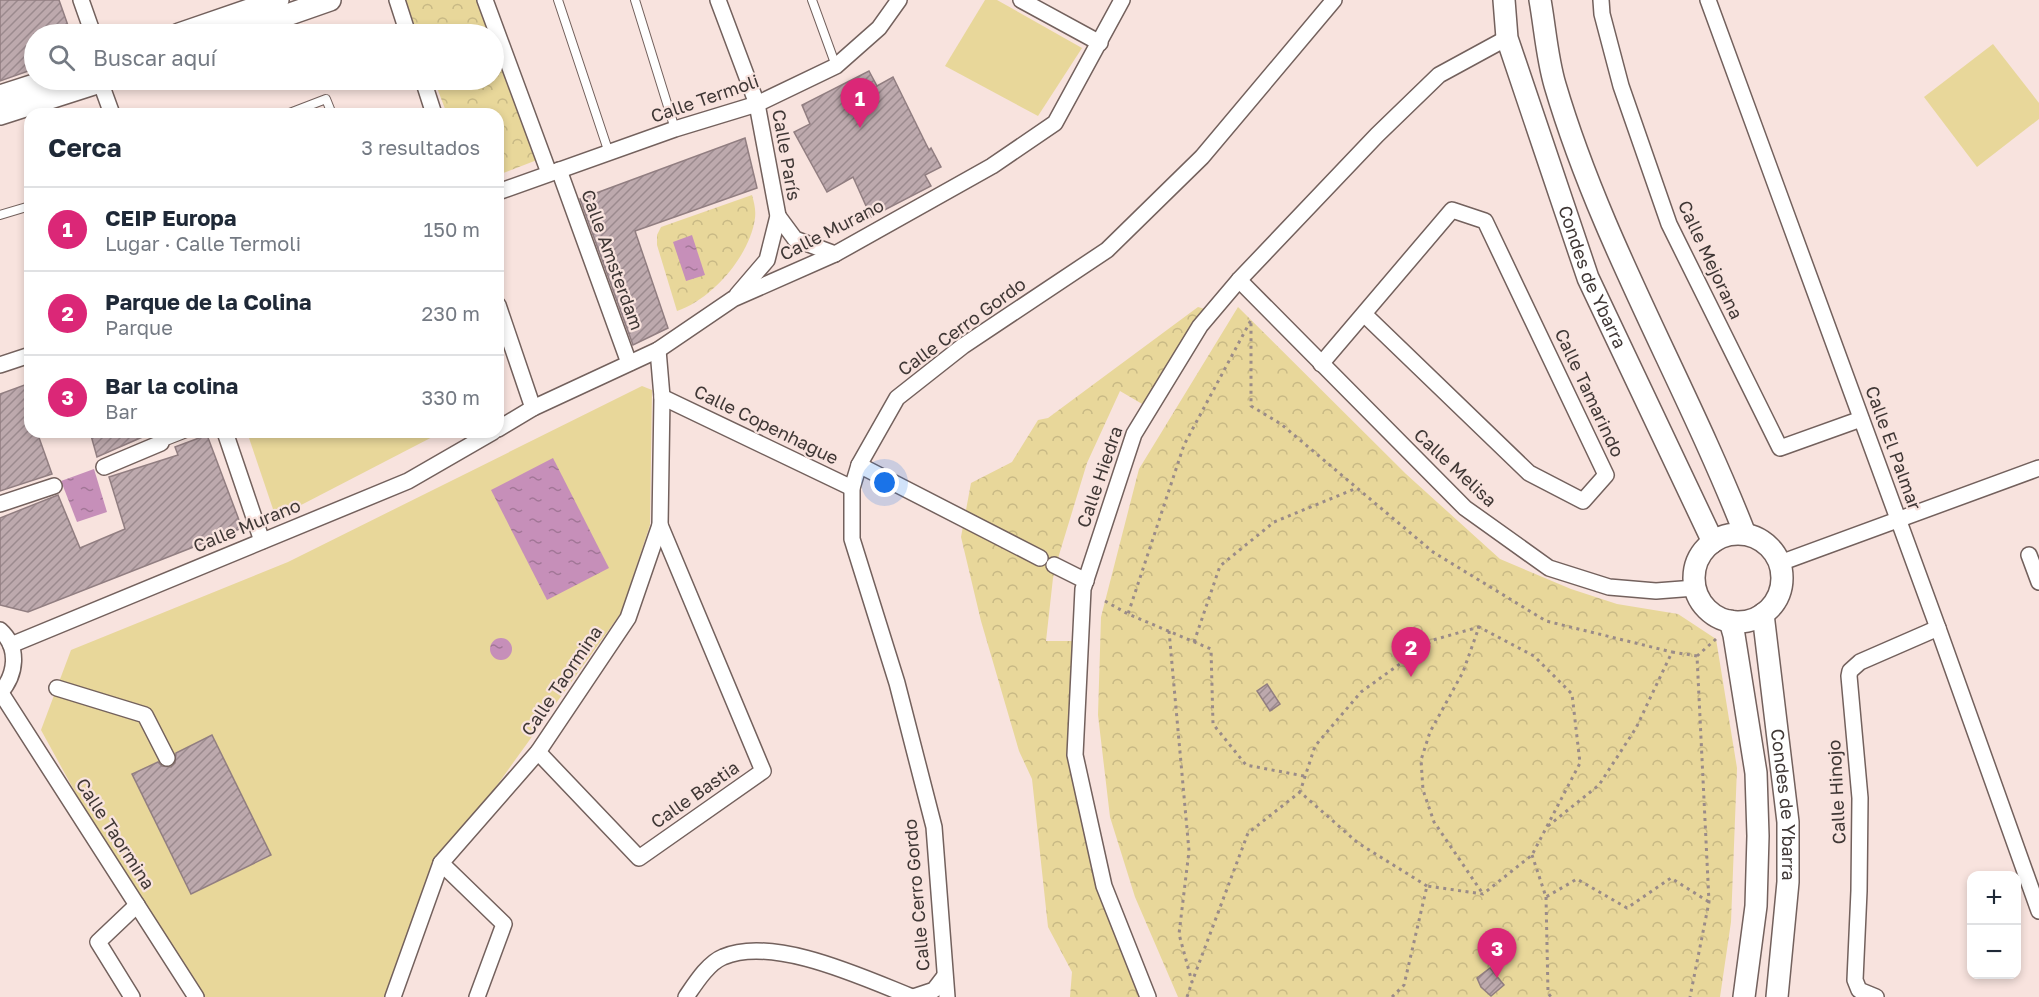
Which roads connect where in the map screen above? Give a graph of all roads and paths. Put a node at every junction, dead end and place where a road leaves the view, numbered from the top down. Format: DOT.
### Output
graph roads {
  1 [pos="81,0"];
  2 [pos="278,0"];
  3 [pos="330,0"];
  4 [pos="397,0"];
  5 [pos="484,0"];
  6 [pos="558,0"];
  7 [pos="635,0"];
  8 [pos="718,0"];
  9 [pos="812,0"];
  10 [pos="899,0"];
  11 [pos="1021,0"];
  12 [pos="1122,0"];
  13 [pos="1334,0"];
  14 [pos="1504,0"];
  15 [pos="1540,0"];
  16 [pos="1600,0"];
  17 [pos="1708,0"];
  18 [pos="89,24"];
  19 [pos="208,24"];
  20 [pos="262,24"];
  21 [pos="405,24"];
  22 [pos="494,24"];
  23 [pos="1507,38"];
  24 [pos="1100,43"];
  25 [pos="504,49"];
  26 [pos="836,66"];
  27 [pos="24,88"];
  28 [pos="73,90"];
  29 [pos="106,90"];
  30 [pos="426,90"];
  31 [pos="0,96"];
  32 [pos="757,104"];
  33 [pos="110,108"];
  34 [pos="303,108"];
  35 [pos="330,108"];
  36 [pos="432,108"];
  37 [pos="0,114"];
  38 [pos="675,129"];
  39 [pos="609,153"];
  40 [pos="554,171"];
  41 [pos="504,190"];
  42 [pos="24,208"];
  43 [pos="0,215"];
  44 [pos="778,216"];
  45 [pos="835,254"];
  46 [pos="1239,280"];
  47 [pos="733,299"];
  48 [pos="1364,314"];
  49 [pos="504,323"];
  50 [pos="658,350"];
  51 [pos="24,357"];
  52 [pos="629,363"];
  53 [pos="1321,364"];
  54 [pos="0,365"];
  55 [pos="662,397"];
  56 [pos="533,408"];
  57 [pos="1861,419"];
  58 [pos="504,425"];
  59 [pos="174,438"];
  60 [pos="227,438"];
  61 [pos="483,438"];
  62 [pos="161,443"];
  63 [pos="859,465"];
  64 [pos="104,467"];
  65 [pos="2039,468"];
  66 [pos="54,486"];
  67 [pos="852,488"];
  68 [pos="1357,488"];
  69 [pos="0,504"];
  70 [pos="1898,518"];
  71 [pos="660,525"];
  72 [pos="1745,534"];
  73 [pos="262,541"];
  74 [pos="1713,542"];
  75 [pos="2029,555"];
  76 [pos="1040,558"];
  77 [pos="1780,563"];
  78 [pos="1054,565"];
  79 [pos="1086,581"];
  80 [pos="2039,582"];
  81 [pos="1695,588"];
  82 [pos="1105,601"];
  83 [pos="1128,614"];
  84 [pos="1763,614"];
  85 [pos="1730,621"];
  86 [pos="1479,627"];
  87 [pos="1938,628"];
  88 [pos="0,630"];
  89 [pos="1169,632"];
  90 [pos="1716,639"];
  91 [pos="1194,642"];
  92 [pos="11,645"];
  93 [pos="1672,652"];
  94 [pos="1697,656"];
  95 [pos="57,688"];
  96 [pos="0,693"];
  97 [pos="538,752"];
  98 [pos="167,758"];
  99 [pos="1304,776"];
  100 [pos="1300,792"];
  101 [pos="1546,828"];
  102 [pos="1532,855"];
  103 [pos="441,863"];
  104 [pos="1427,886"];
  105 [pos="1483,894"];
  106 [pos="1546,897"];
  107 [pos="1709,902"];
  108 [pos="137,905"];
  109 [pos="2039,911"];
  110 [pos="944,977"];
  111 [pos="1192,982"];
  112 [pos="132,997"];
  113 [pos="196,997"];
  114 [pos="393,997"];
  115 [pos="477,997"];
  116 [pos="686,997"];
  117 [pos="912,997"];
  118 [pos="947,997"];
  119 [pos="1148,997"];
  120 [pos="1187,997"];
  121 [pos="1392,997"];
  122 [pos="1551,997"];
  123 [pos="1690,997"];
  124 [pos="1744,997"];
  125 [pos="1777,997"];
  126 [pos="1876,997"];
  1 -- 18 [label="street"];
  2 -- 19 [label="main road"];
  3 -- 20 [label="main road"];
  4 -- 21 [label="street"];
  5 -- 22 [label="street, Calle Amsterdam"];
  6 -- 39 [label="lane"];
  7 -- 38 [label="lane"];
  8 -- 32 [label="street, Calle París"];
  9 -- 26 [label="lane"];
  10 -- 26 [label="street, Calle Termoli"];
  11 -- 24 [label="street"];
  12 -- 24 [label="street, Calle Murano"];
  13 -- 63 [label="street, Calle Cerro Gordo"];
  14 -- 23 [label="main road, Condes de Ybarra"];
  15 -- 72 [label="main road, Condes de Ybarra"];
  16 -- 57 [label="street, Calle Mejorana"];
  17 -- 57 [label="street, Calle El Palmar"];
  23 -- 46 [label="street, Calle Hiedra"];
  23 -- 74 [label="main road, Condes de Ybarra"];
  24 -- 45 [label="street, Calle Murano"];
  25 -- 40 [label="street, Calle Amsterdam"];
  26 -- 32 [label="street, Calle Termoli"];
  27 -- 31 [label="main road"];
  28 -- 37 [label="main road"];
  29 -- 33 [label="street"];
  30 -- 36 [label="street"];
  32 -- 38 [label="street, Calle Termoli"];
  32 -- 44 [label="street, Calle París"];
  34 -- 35 [label="lane"];
  38 -- 39 [label="street, Calle Termoli"];
  39 -- 40 [label="street, Calle Termoli"];
  40 -- 41 [label="street, Calle Termoli"];
  40 -- 52 [label="street, Calle Amsterdam"];
  42 -- 43 [label="lane"];
  44 -- 45 [label="street, Calle París"];
  44 -- 47 [label="street, Calle París"];
  45 -- 47 [label="street, Calle Murano"];
  46 -- 53 [label="street, Calle Melisa"];
  46 -- 79 [label="street, Calle Hiedra"];
  47 -- 50 [label="street, Calle Murano"];
  48 -- 48 [label="street, Calle Tamarindo"];
  48 -- 53 [label="street, Calle Tamarindo"];
  49 -- 56 [label="street"];
  50 -- 52 [label="street, Calle Murano"];
  50 -- 55 [label="street, Calle Taormina"];
  51 -- 54 [label="street"];
  52 -- 56 [label="street, Calle Murano"];
  53 -- 81 [label="street, Calle Melisa"];
  55 -- 67 [label="street, Calle Copenhague"];
  55 -- 71 [label="street, Calle Taormina"];
  56 -- 58 [label="street, Calle Murano"];
  57 -- 70 [label="street, Calle El Palmar"];
  59 -- 62 [label="lane"];
  60 -- 73 [label="street"];
  61 -- 73 [label="street, Calle Murano"];
  62 -- 64 [label="street"];
  63 -- 67 [label="street, Calle Cerro Gordo"];
  63 -- 76 [label="street"];
  65 -- 70 [label="street"];
  66 -- 69 [label="street"];
  67 -- 110 [label="street, Calle Cerro Gordo"];
  68 -- 83 [label="path"];
  68 -- 91 [label="path"];
  68 -- 93 [label="path"];
  70 -- 77 [label="street"];
  70 -- 87 [label="street, Calle El Palmar"];
  71 -- 97 [label="street, Calle Taormina"];
  71 -- 97 [label="street, Calle Bastia"];
  72 -- 74 [label="main road"];
  72 -- 77 [label="main road"];
  73 -- 92 [label="street, Calle Murano"];
  74 -- 81 [label="main road"];
  75 -- 80 [label="street"];
  77 -- 84 [label="main road"];
  78 -- 79 [label="street"];
  79 -- 119 [label="street, Calle Hiedra"];
  81 -- 85 [label="main road"];
  82 -- 83 [label="path"];
  83 -- 89 [label="path"];
  84 -- 85 [label="main road"];
  84 -- 125 [label="main road, Condes de Ybarra"];
  85 -- 124 [label="main road, Condes de Ybarra"];
  86 -- 99 [label="path"];
  86 -- 101 [label="path"];
  86 -- 105 [label="path"];
  87 -- 109 [label="street, Calle El Palmar"];
  87 -- 126 [label="street, Calle Hinojo"];
  88 -- 92 [label="street"];
  89 -- 91 [label="path"];
  89 -- 111 [label="path"];
  90 -- 94 [label="path"];
  91 -- 99 [label="path"];
  92 -- 96 [label="street"];
  93 -- 94 [label="path"];
  93 -- 101 [label="path"];
  94 -- 107 [label="path"];
  95 -- 98 [label="street"];
  96 -- 108 [label="street, Calle Taormina"];
  97 -- 103 [label="street, Calle Taormina"];
  99 -- 100 [label="path"];
  100 -- 104 [label="path"];
  100 -- 111 [label="path"];
  101 -- 102 [label="path"];
  102 -- 105 [label="path"];
  102 -- 106 [label="path"];
  103 -- 114 [label="street, Calle Taormina"];
  103 -- 115 [label="street"];
  104 -- 105 [label="path"];
  104 -- 121 [label="path"];
  106 -- 107 [label="path"];
  106 -- 122 [label="path"];
  107 -- 123 [label="path"];
  108 -- 112 [label="street"];
  108 -- 113 [label="street, Calle Taormina"];
  110 -- 117 [label="street"];
  110 -- 118 [label="street, Calle Cerro Gordo"];
  111 -- 120 [label="path"];
  116 -- 117 [label="street"];
}
